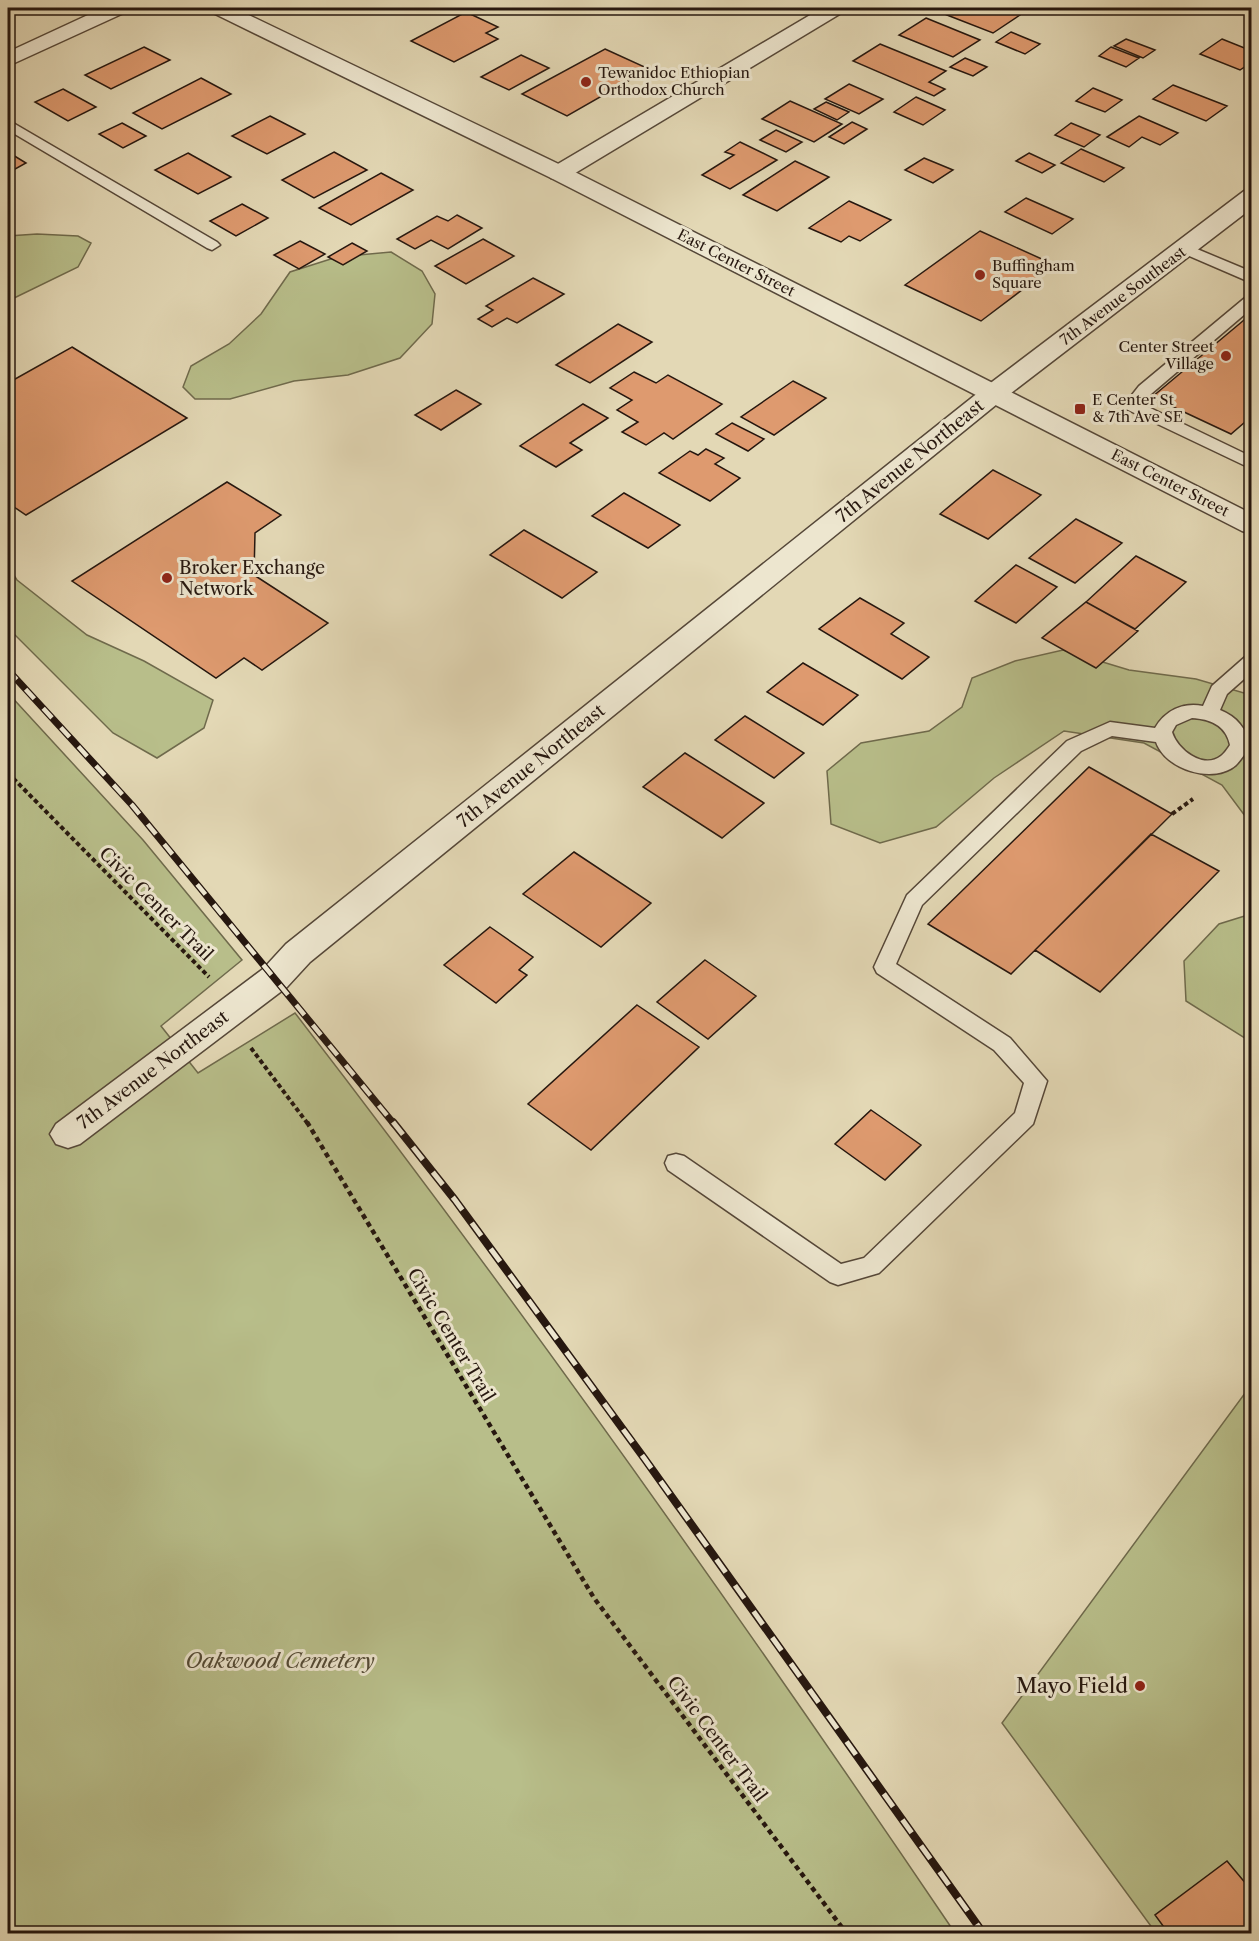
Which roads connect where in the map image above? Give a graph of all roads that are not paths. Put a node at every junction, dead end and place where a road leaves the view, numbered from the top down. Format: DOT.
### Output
graph roads {
  1 [pos="119,8"];
  2 [pos="218,8"];
  3 [pos="836,8"];
  4 [pos="8,60"];
  5 [pos="8,124"];
  6 [pos="559,173"];
  7 [pos="1251,196"];
  8 [pos="212,245"];
  9 [pos="1185,249"];
  10 [pos="1251,278"];
  11 [pos="1251,300"];
  12 [pos="993,394"];
  13 [pos="1251,464"];
  14 [pos="1251,525"];
  15 [pos="1251,661"];
  16 [pos="1209,714"];
  17 [pos="1162,736"];
  18 [pos="68,1134"];
  19 [pos="676,1163"];
  1 -- 4 [label="street"];
  2 -- 6 [label="street, East Center Street"];
  3 -- 6 [label="street"];
  5 -- 8 [label="lane"];
  6 -- 12 [label="street, East Center Street"];
  7 -- 9 [label="street, 7th Avenue Southeast"];
  9 -- 10 [label="lane"];
  9 -- 12 [label="street, 7th Avenue Southeast"];
  11 -- 13 [label="lane"];
  12 -- 14 [label="street, East Center Street"];
  12 -- 18 [label="street, 7th Avenue Northeast"];
  15 -- 16 [label="lane"];
  16 -- 17 [label="lane"];
  16 -- 17 [label="lane"];
  17 -- 19 [label="lane"];
}
